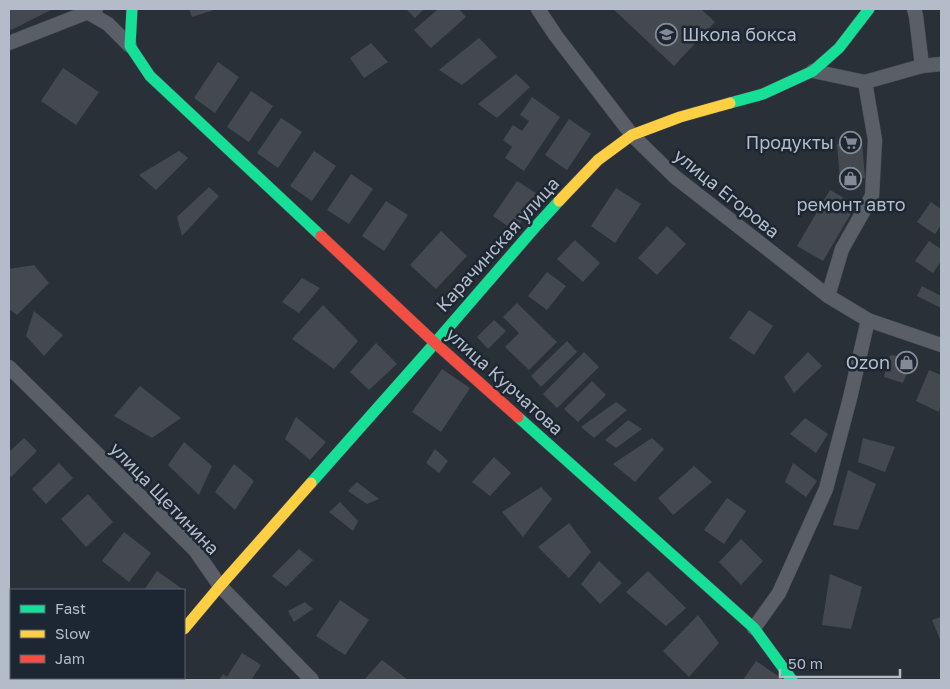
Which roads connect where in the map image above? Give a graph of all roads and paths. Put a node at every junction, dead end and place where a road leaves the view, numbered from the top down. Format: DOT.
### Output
graph roads {
  1 [pos="132,9"];
  2 [pos="538,9"];
  3 [pos="869,9"];
  4 [pos="914,9"];
  5 [pos="91,10"];
  6 [pos="9,43"];
  7 [pos="130,46"];
  8 [pos="941,64"];
  9 [pos="922,66"];
  10 [pos="813,71"];
  11 [pos="865,82"];
  12 [pos="632,135"];
  13 [pos="828,296"];
  14 [pos="868,320"];
  15 [pos="435,344"];
  16 [pos="941,345"];
  17 [pos="9,367"];
  18 [pos="220,586"];
  19 [pos="185,628"];
  20 [pos="754,628"];
  21 [pos="312,680"];
  22 [pos="792,680"];
  1 -- 7 [label="street"];
  2 -- 12 [label="street, улица Егорова"];
  3 -- 10 [label="street, Карачинская улица"];
  4 -- 9 [label="street"];
  5 -- 6 [label="street"];
  5 -- 7 [label="street, улица Курчатова"];
  7 -- 15 [label="street, улица Курчатова"];
  8 -- 9 [label="street"];
  9 -- 11 [label="street"];
  10 -- 11 [label="street"];
  10 -- 12 [label="street, Карачинская улица"];
  11 -- 13 [label="street"];
  12 -- 13 [label="street, улица Егорова"];
  12 -- 15 [label="street, Карачинская улица"];
  13 -- 14 [label="street, улица Егорова"];
  14 -- 16 [label="street, улица Егорова"];
  14 -- 20 [label="street"];
  15 -- 18 [label="street, Карачинская улица"];
  15 -- 20 [label="street, улица Курчатова"];
  17 -- 18 [label="street, улица Щетинина"];
  18 -- 19 [label="street, Карачинская улица"];
  18 -- 21 [label="street, улица Щетинина"];
  20 -- 22 [label="street, улица Курчатова"];
}
